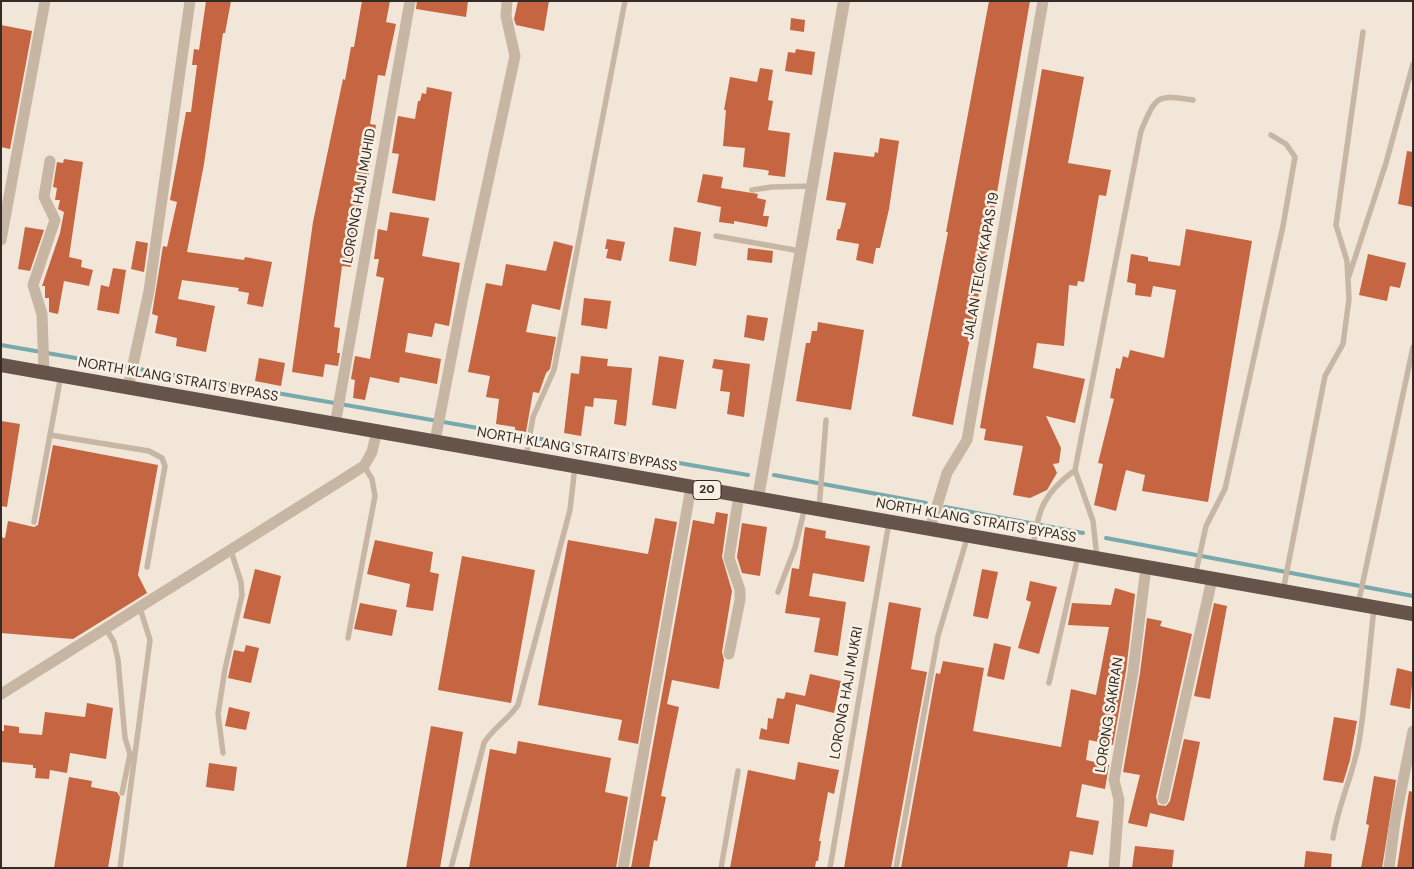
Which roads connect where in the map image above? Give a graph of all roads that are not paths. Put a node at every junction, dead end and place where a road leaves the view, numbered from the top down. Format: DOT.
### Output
graph roads {
  1 [pos="45,1"];
  2 [pos="190,1"];
  3 [pos="410,1"];
  4 [pos="507,1"];
  5 [pos="625,1"];
  6 [pos="844,1"];
  7 [pos="1043,1"];
  8 [pos="1363,32"];
  9 [pos="1413,64"];
  10 [pos="1193,100"];
  11 [pos="1271,135"];
  12 [pos="50,161"];
  13 [pos="812,186"];
  14 [pos="752,190"];
  15 [pos="716,236"];
  16 [pos="1,240"];
  17 [pos="800,251"];
  18 [pos="1348,281"];
  19 [pos="1413,347"];
  20 [pos="1,365"];
  21 [pos="44,366"];
  22 [pos="61,375"];
  23 [pos="129,382"];
  24 [pos="336,420"];
  25 [pos="826,420"];
  26 [pos="376,430"];
  27 [pos="50,435"];
  28 [pos="436,436"];
  29 [pos="527,453"];
  30 [pos="364,466"];
  31 [pos="574,466"];
  32 [pos="1075,470"];
  33 [pos="691,487"];
  34 [pos="739,495"];
  35 [pos="758,498"];
  36 [pos="812,508"];
  37 [pos="34,522"];
  38 [pos="889,522"];
  39 [pos="930,529"];
  40 [pos="968,536"];
  41 [pos="1032,547"];
  42 [pos="230,551"];
  43 [pos="1078,556"];
  44 [pos="1097,558"];
  45 [pos="1146,567"];
  46 [pos="147,568"];
  47 [pos="1195,576"];
  48 [pos="1212,579"];
  49 [pos="1283,591"];
  50 [pos="778,592"];
  51 [pos="1360,598"];
  52 [pos="140,608"];
  53 [pos="1374,608"];
  54 [pos="1413,614"];
  55 [pos="107,631"];
  56 [pos="348,638"];
  57 [pos="729,654"];
  58 [pos="1049,683"];
  59 [pos="1,694"];
  60 [pos="1413,731"];
  61 [pos="223,753"];
  62 [pos="738,771"];
  63 [pos="122,793"];
  64 [pos="1164,799"];
  65 [pos="1333,838"];
  66 [pos="120,868"];
  67 [pos="451,868"];
  68 [pos="623,868"];
  69 [pos="721,868"];
  70 [pos="830,868"];
  71 [pos="896,868"];
  72 [pos="1114,868"];
  73 [pos="1389,868"];
  1 -- 16 [label="street"];
  2 -- 23 [label="street"];
  3 -- 24 [label="street, LORONG HAJI MUHID"];
  4 -- 28 [label="street"];
  5 -- 29 [label="lane"];
  6 -- 13 [label="street"];
  7 -- 39 [label="street, JALAN TELOK KAPAS 19"];
  8 -- 18 [label="lane"];
  9 -- 18 [label="lane"];
  10 -- 32 [label="lane"];
  11 -- 47 [label="lane"];
  12 -- 21 [label="street"];
  13 -- 14 [label="lane"];
  13 -- 17 [label="street"];
  15 -- 17 [label="lane"];
  17 -- 35 [label="street"];
  18 -- 49 [label="lane"];
  19 -- 51 [label="lane"];
  20 -- 21 [label="highway, NORTH KLANG STRAITS BYPASS / 20"];
  21 -- 22 [label="highway, NORTH KLANG STRAITS BYPASS / 20"];
  22 -- 23 [label="highway, NORTH KLANG STRAITS BYPASS / 20"];
  22 -- 27 [label="lane"];
  23 -- 24 [label="highway, NORTH KLANG STRAITS BYPASS / 20"];
  24 -- 26 [label="highway, NORTH KLANG STRAITS BYPASS / 20"];
  25 -- 36 [label="lane"];
  26 -- 28 [label="highway, NORTH KLANG STRAITS BYPASS / 20"];
  26 -- 30 [label="street"];
  27 -- 37 [label="lane"];
  27 -- 46 [label="lane"];
  28 -- 29 [label="highway, NORTH KLANG STRAITS BYPASS / 20"];
  29 -- 31 [label="highway, NORTH KLANG STRAITS BYPASS / 20"];
  30 -- 42 [label="street"];
  30 -- 56 [label="lane"];
  31 -- 33 [label="highway, NORTH KLANG STRAITS BYPASS / 20"];
  31 -- 67 [label="lane"];
  32 -- 41 [label="lane"];
  32 -- 44 [label="lane"];
  33 -- 34 [label="highway, NORTH KLANG STRAITS BYPASS / 20"];
  33 -- 68 [label="street"];
  34 -- 35 [label="highway, NORTH KLANG STRAITS BYPASS / 20"];
  34 -- 57 [label="street"];
  35 -- 36 [label="highway, NORTH KLANG STRAITS BYPASS / 20"];
  36 -- 38 [label="highway, NORTH KLANG STRAITS BYPASS / 20"];
  36 -- 50 [label="lane"];
  38 -- 39 [label="highway, NORTH KLANG STRAITS BYPASS / 20"];
  38 -- 70 [label="lane, LORONG HAJI MUKRI"];
  39 -- 40 [label="highway, NORTH KLANG STRAITS BYPASS / 20"];
  40 -- 41 [label="highway, NORTH KLANG STRAITS BYPASS / 20"];
  40 -- 71 [label="lane"];
  41 -- 43 [label="highway, NORTH KLANG STRAITS BYPASS / 20"];
  42 -- 52 [label="street"];
  42 -- 61 [label="lane"];
  43 -- 44 [label="highway, NORTH KLANG STRAITS BYPASS / 20"];
  43 -- 58 [label="lane"];
  44 -- 45 [label="highway, NORTH KLANG STRAITS BYPASS / 20"];
  45 -- 47 [label="highway, NORTH KLANG STRAITS BYPASS / 20"];
  45 -- 72 [label="street, LORONG SAKIRAN"];
  47 -- 48 [label="highway, NORTH KLANG STRAITS BYPASS / 20"];
  48 -- 49 [label="highway, NORTH KLANG STRAITS BYPASS / 20"];
  48 -- 64 [label="street"];
  49 -- 51 [label="highway, NORTH KLANG STRAITS BYPASS / 20"];
  51 -- 53 [label="highway, NORTH KLANG STRAITS BYPASS / 20"];
  52 -- 55 [label="street"];
  52 -- 66 [label="lane"];
  53 -- 54 [label="highway, NORTH KLANG STRAITS BYPASS / 20"];
  53 -- 65 [label="lane"];
  55 -- 59 [label="street"];
  55 -- 63 [label="lane"];
  60 -- 73 [label="street"];
  62 -- 69 [label="lane"];
}
